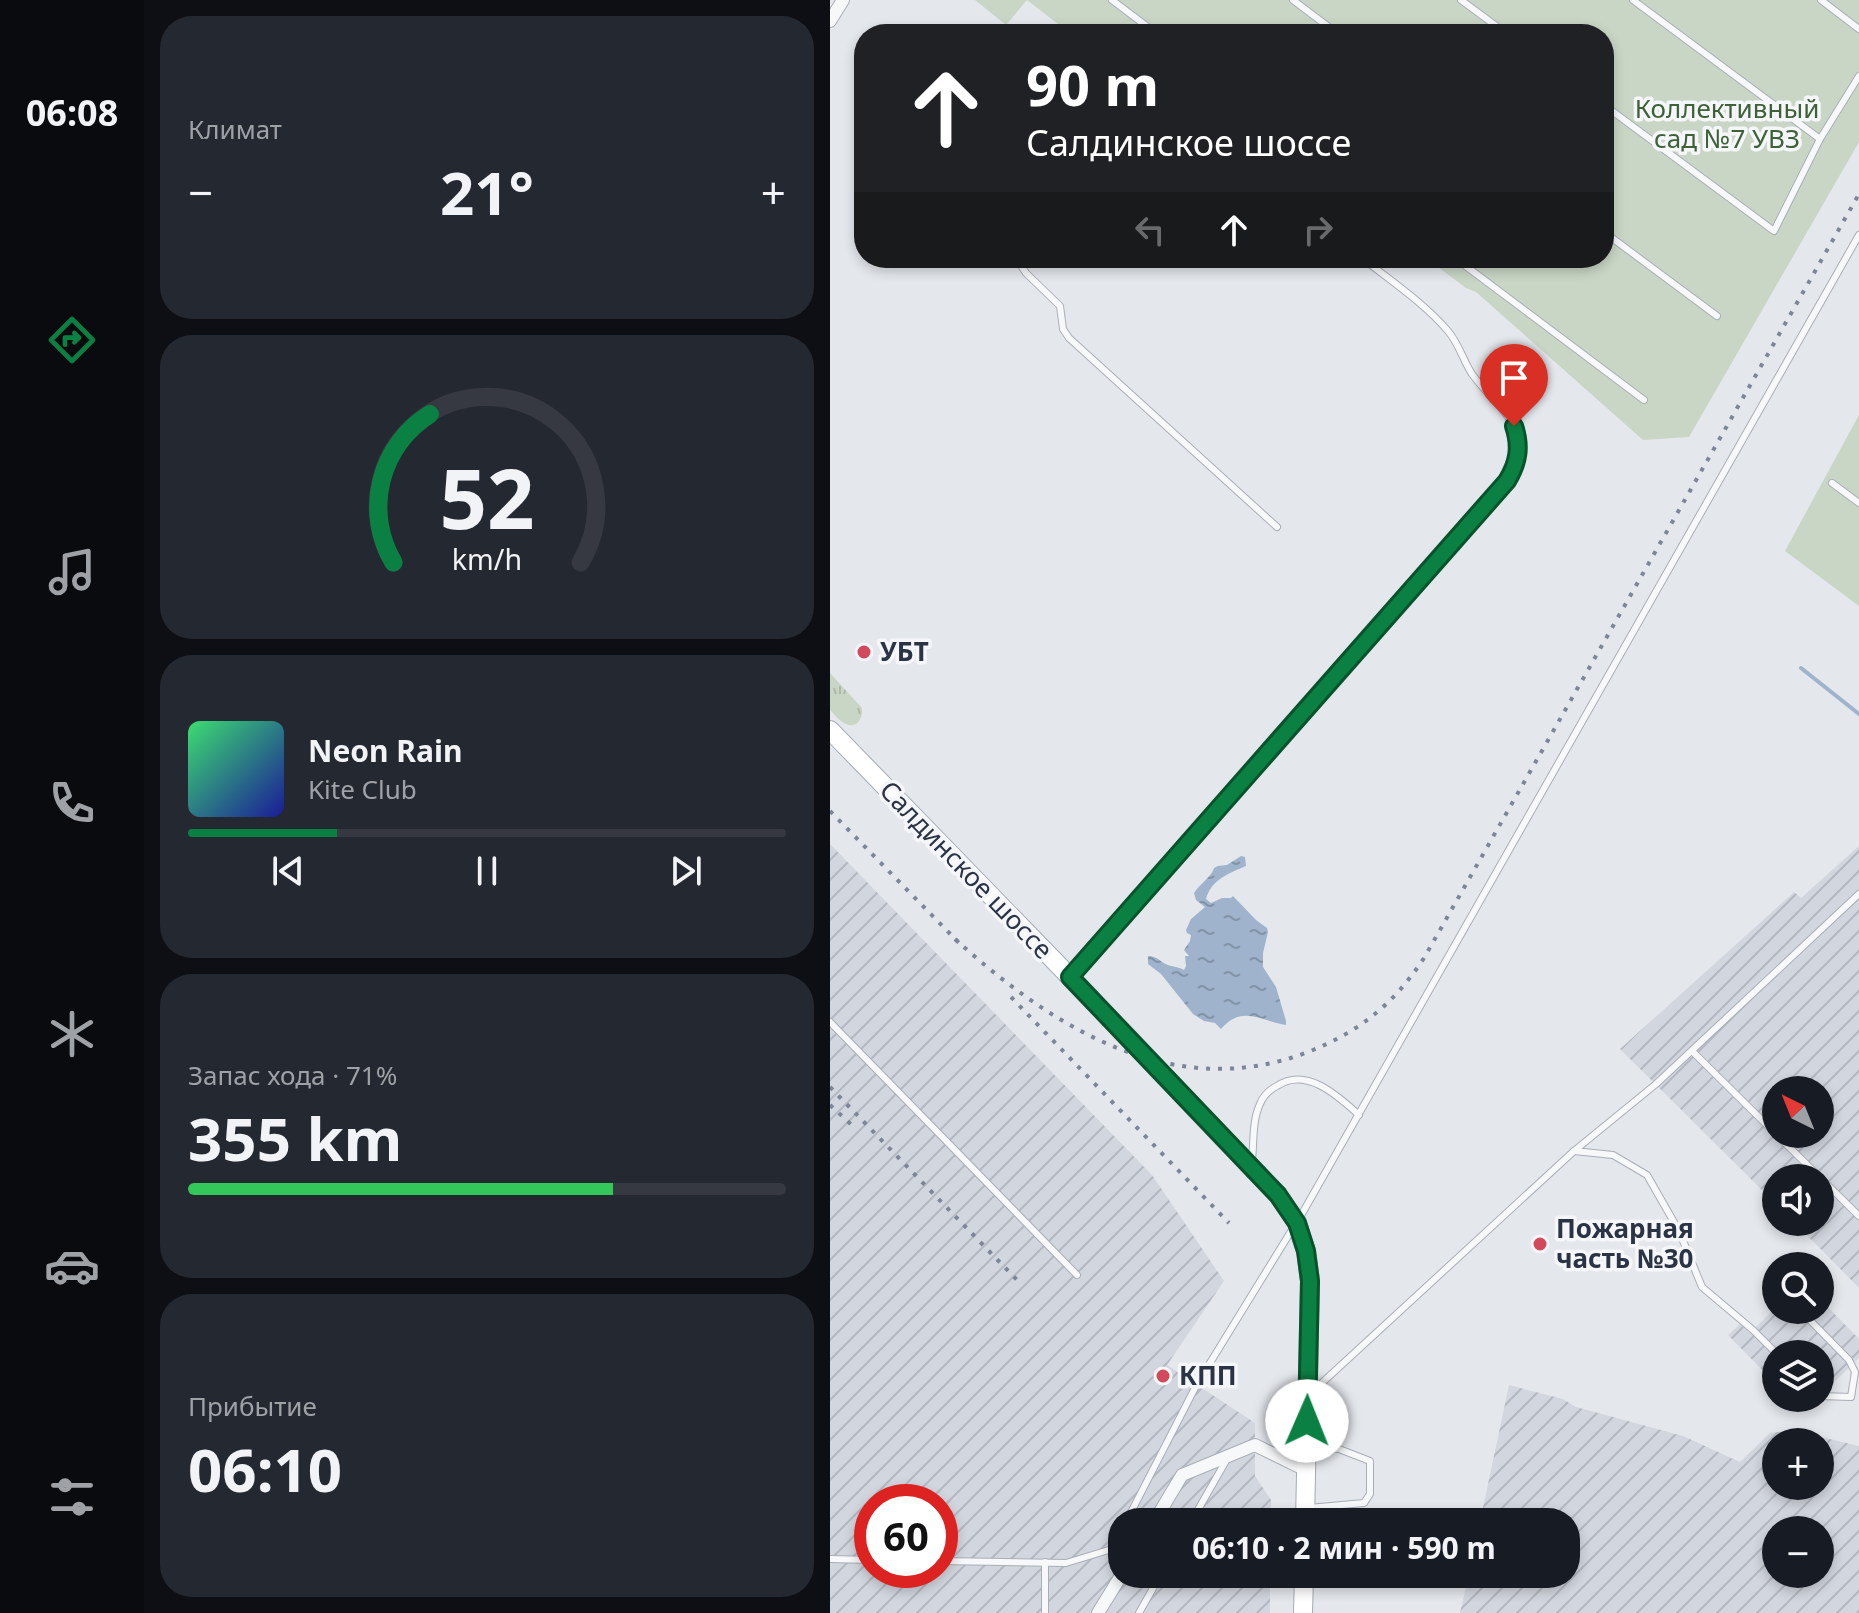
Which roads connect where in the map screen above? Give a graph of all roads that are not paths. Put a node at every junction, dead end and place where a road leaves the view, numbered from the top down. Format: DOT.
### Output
graph roads {
  1 [pos="843,0"];
  2 [pos="1112,0"];
  3 [pos="1293,0"];
  4 [pos="1461,0"];
  5 [pos="1633,0"];
  6 [pos="1821,0"];
  7 [pos="830,21"];
  8 [pos="1144,24"];
  9 [pos="1325,24"];
  10 [pos="1493,24"];
  11 [pos="1859,29"];
  12 [pos="1859,76"];
  13 [pos="1614,112"];
  14 [pos="1820,139"];
  15 [pos="1859,235"];
  16 [pos="1614,239"];
  17 [pos="1023,268"];
  18 [pos="1374,268"];
  19 [pos="1468,268"];
  20 [pos="1717,316"];
  21 [pos="1644,400"];
  22 [pos="1832,483"];
  23 [pos="1859,503"];
  24 [pos="1277,527"];
  25 [pos="830,730"];
  26 [pos="1859,894"];
  27 [pos="1070,977"];
  28 [pos="830,1022"];
  29 [pos="1692,1051"];
  30 [pos="1359,1115"];
  31 [pos="1762,1120"];
  32 [pos="1790,1148"];
  33 [pos="1574,1151"];
  34 [pos="1252,1168"];
  35 [pos="1859,1216"];
  36 [pos="1297,1223"];
  37 [pos="1077,1275"];
  38 [pos="1814,1324"];
  39 [pos="1763,1340"];
  40 [pos="1829,1340"];
  41 [pos="1834,1345"];
  42 [pos="1834,1396"];
  43 [pos="1307,1397"];
  44 [pos="1306,1445"];
  45 [pos="1228,1457"];
  46 [pos="1306,1470"];
  47 [pos="1133,1508"];
  48 [pos="1162,1508"];
  49 [pos="1199,1508"];
  50 [pos="1306,1508"];
  51 [pos="1342,1508"];
  52 [pos="1108,1550"];
  53 [pos="830,1559"];
  54 [pos="854,1560"];
  55 [pos="958,1561"];
  56 [pos="1045,1562"];
  57 [pos="1113,1588"];
  58 [pos="1153,1588"];
  59 [pos="1304,1588"];
  60 [pos="1045,1613"];
  61 [pos="1098,1613"];
  62 [pos="1139,1613"];
  63 [pos="1303,1613"];
  1 -- 7 [label="street"];
  2 -- 8 [label="lane"];
  3 -- 9 [label="lane"];
  4 -- 10 [label="lane"];
  5 -- 14 [label="lane"];
  6 -- 11 [label="lane"];
  12 -- 14 [label="lane"];
  13 -- 14 [label="lane"];
  15 -- 30 [label="lane"];
  16 -- 20 [label="lane"];
  17 -- 24 [label="lane"];
  18 -- 27 [label="lane"];
  19 -- 21 [label="lane"];
  22 -- 23 [label="lane"];
  25 -- 27 [label="main road, Салдинское шоссе"];
  26 -- 29 [label="lane"];
  27 -- 34 [label="main road, Салдинское шоссе"];
  28 -- 37 [label="lane"];
  29 -- 31 [label="lane"];
  29 -- 33 [label="lane"];
  30 -- 34 [label="lane"];
  30 -- 36 [label="lane"];
  32 -- 35 [label="lane"];
  33 -- 39 [label="lane"];
  33 -- 43 [label="lane"];
  34 -- 36 [label="main road, Салдинское шоссе"];
  36 -- 43 [label="main road"];
  36 -- 47 [label="lane"];
  38 -- 40 [label="lane"];
  41 -- 42 [label="lane"];
  43 -- 44 [label="main road"];
  44 -- 46 [label="main road"];
  44 -- 51 [label="lane"];
  45 -- 46 [label="street"];
  45 -- 48 [label="street"];
  45 -- 49 [label="lane"];
  46 -- 50 [label="main road"];
  52 -- 56 [label="lane"];
  53 -- 54 [label="lane"];
  55 -- 56 [label="lane"];
  56 -- 60 [label="lane"];
  57 -- 61 [label="street"];
  58 -- 62 [label="lane"];
  59 -- 63 [label="main road"];
}
